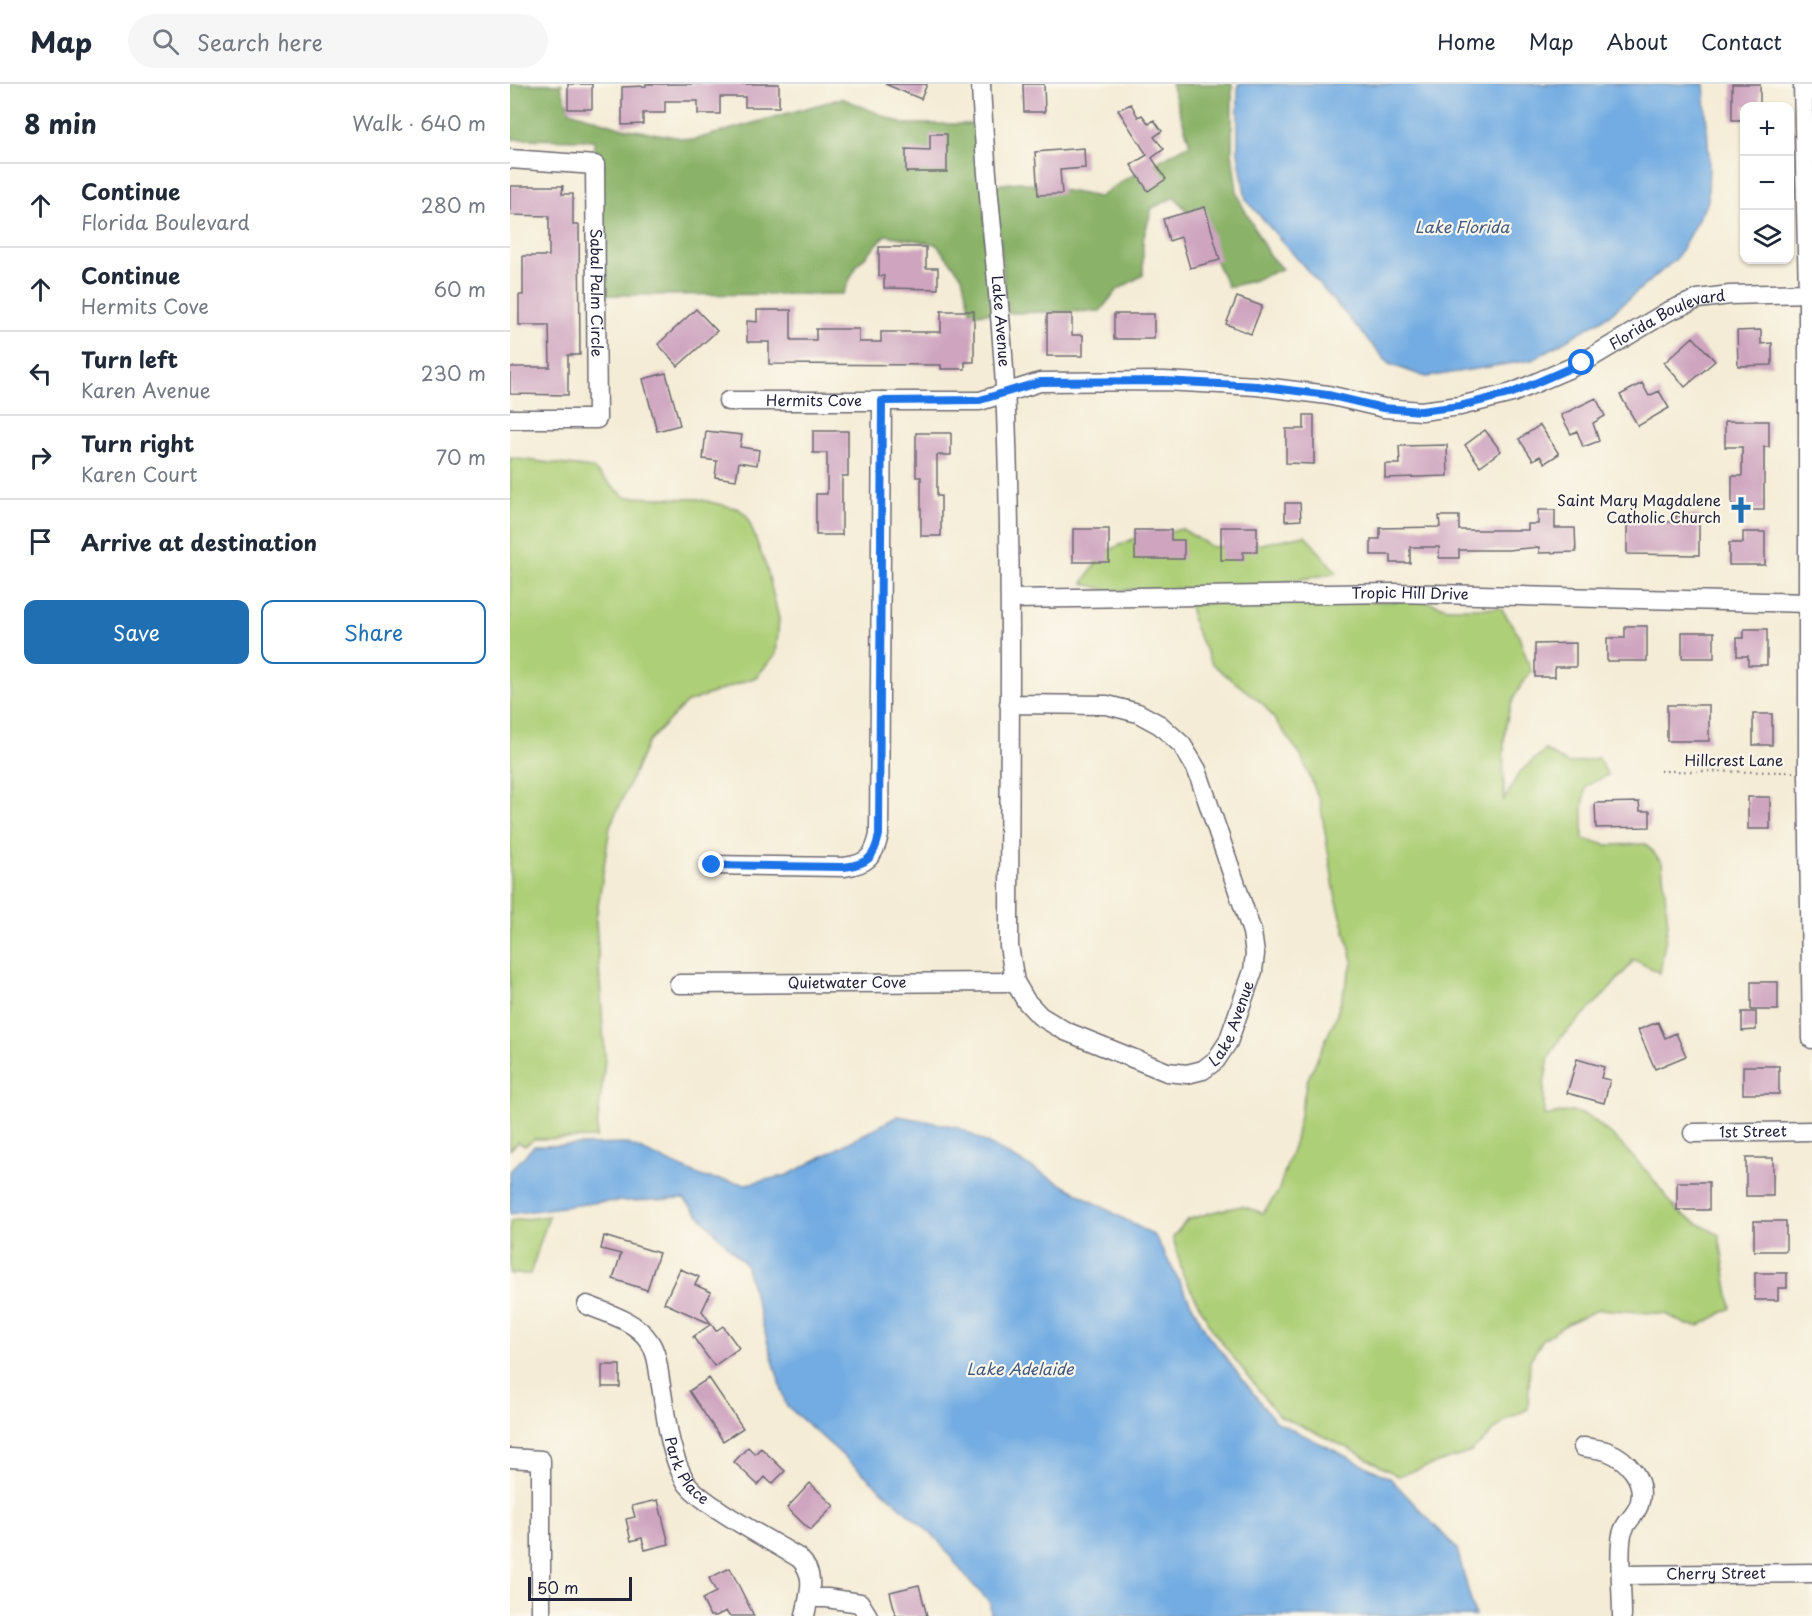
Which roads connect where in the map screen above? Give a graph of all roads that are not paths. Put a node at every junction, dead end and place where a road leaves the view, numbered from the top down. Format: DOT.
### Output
graph roads {
  1 [pos="981,84"];
  2 [pos="1803,84"];
  3 [pos="510,159"];
  4 [pos="1808,293"];
  5 [pos="1005,392"];
  6 [pos="728,401"];
  7 [pos="882,401"];
  8 [pos="1810,401"];
  9 [pos="510,420"];
  10 [pos="1011,599"];
  11 [pos="1808,603"];
  12 [pos="1009,704"];
  13 [pos="712,865"];
  14 [pos="1811,923"];
  15 [pos="1015,982"];
  16 [pos="679,984"];
  17 [pos="1812,1039"];
  18 [pos="1812,1131"];
  19 [pos="1693,1132"];
  20 [pos="586,1305"];
  21 [pos="1583,1447"];
  22 [pos="510,1458"];
  23 [pos="1812,1573"];
  24 [pos="1622,1575"];
  25 [pos="807,1607"];
  26 [pos="541,1616"];
  27 [pos="868,1616"];
  28 [pos="1622,1616"];
  1 -- 5 [label="street, Lake Avenue"];
  2 -- 4 [label="street"];
  3 -- 9 [label="street, Sabal Palm Circle"];
  4 -- 5 [label="street, Florida Boulevard"];
  4 -- 8 [label="street"];
  5 -- 7 [label="street, Hermits Cove"];
  5 -- 10 [label="street, Lake Avenue"];
  6 -- 7 [label="street, Hermits Cove"];
  7 -- 13 [label="street"];
  8 -- 11 [label="street"];
  10 -- 11 [label="street, Tropic Hill Drive"];
  10 -- 12 [label="street, Lake Avenue"];
  11 -- 14 [label="street"];
  12 -- 15 [label="street, Lake Avenue"];
  12 -- 15 [label="street, Lake Avenue"];
  14 -- 17 [label="street"];
  15 -- 16 [label="street, Quietwater Cove"];
  18 -- 19 [label="street, 1st Street"];
  20 -- 25 [label="street, Park Place"];
  21 -- 24 [label="street"];
  22 -- 26 [label="street"];
  23 -- 24 [label="street, Cherry Street"];
  24 -- 28 [label="street"];
  25 -- 27 [label="street"];
}
